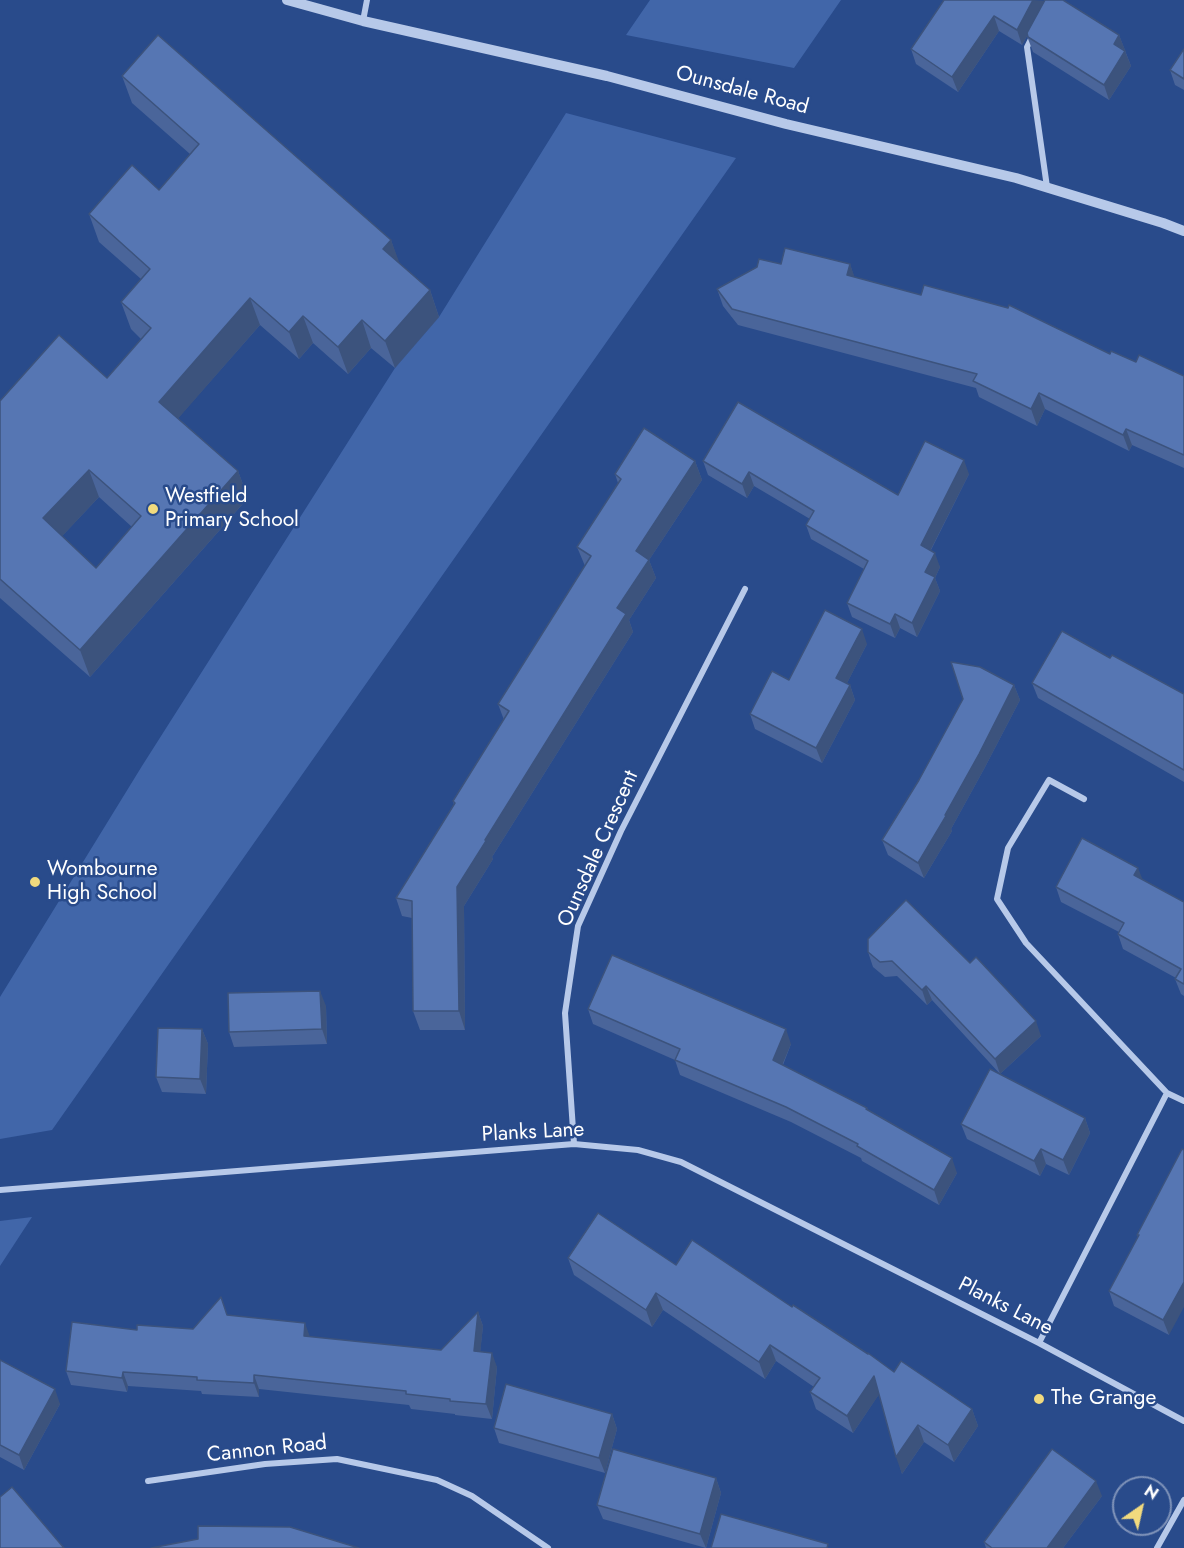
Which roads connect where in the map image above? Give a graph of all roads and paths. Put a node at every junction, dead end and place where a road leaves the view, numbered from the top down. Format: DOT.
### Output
graph roads {
  1 [pos="287,0"];
  2 [pos="366,0"];
  3 [pos="363,21"];
  4 [pos="1037,28"];
  5 [pos="1047,187"];
  6 [pos="1184,231"];
  7 [pos="745,589"];
  8 [pos="1084,799"];
  9 [pos="1167,1093"];
  10 [pos="1184,1101"];
  11 [pos="574,1144"];
  12 [pos="0,1190"];
  13 [pos="1039,1343"];
  14 [pos="1184,1421"];
  15 [pos="148,1481"];
  16 [pos="1184,1500"];
  17 [pos="548,1548"];
  18 [pos="1157,1548"];
  1 -- 3 [label="street, Ounsdale Road"];
  2 -- 3 [label="street"];
  3 -- 5 [label="street, Ounsdale Road"];
  4 -- 5 [label="street"];
  5 -- 6 [label="street, Ounsdale Road"];
  7 -- 11 [label="street, Ounsdale Crescent"];
  8 -- 9 [label="street"];
  9 -- 10 [label="street"];
  9 -- 13 [label="street"];
  11 -- 12 [label="street, Planks Lane"];
  11 -- 13 [label="street, Planks Lane"];
  13 -- 14 [label="street, Planks Lane"];
  15 -- 17 [label="street, Cannon Road"];
  16 -- 18 [label="street"];
}
